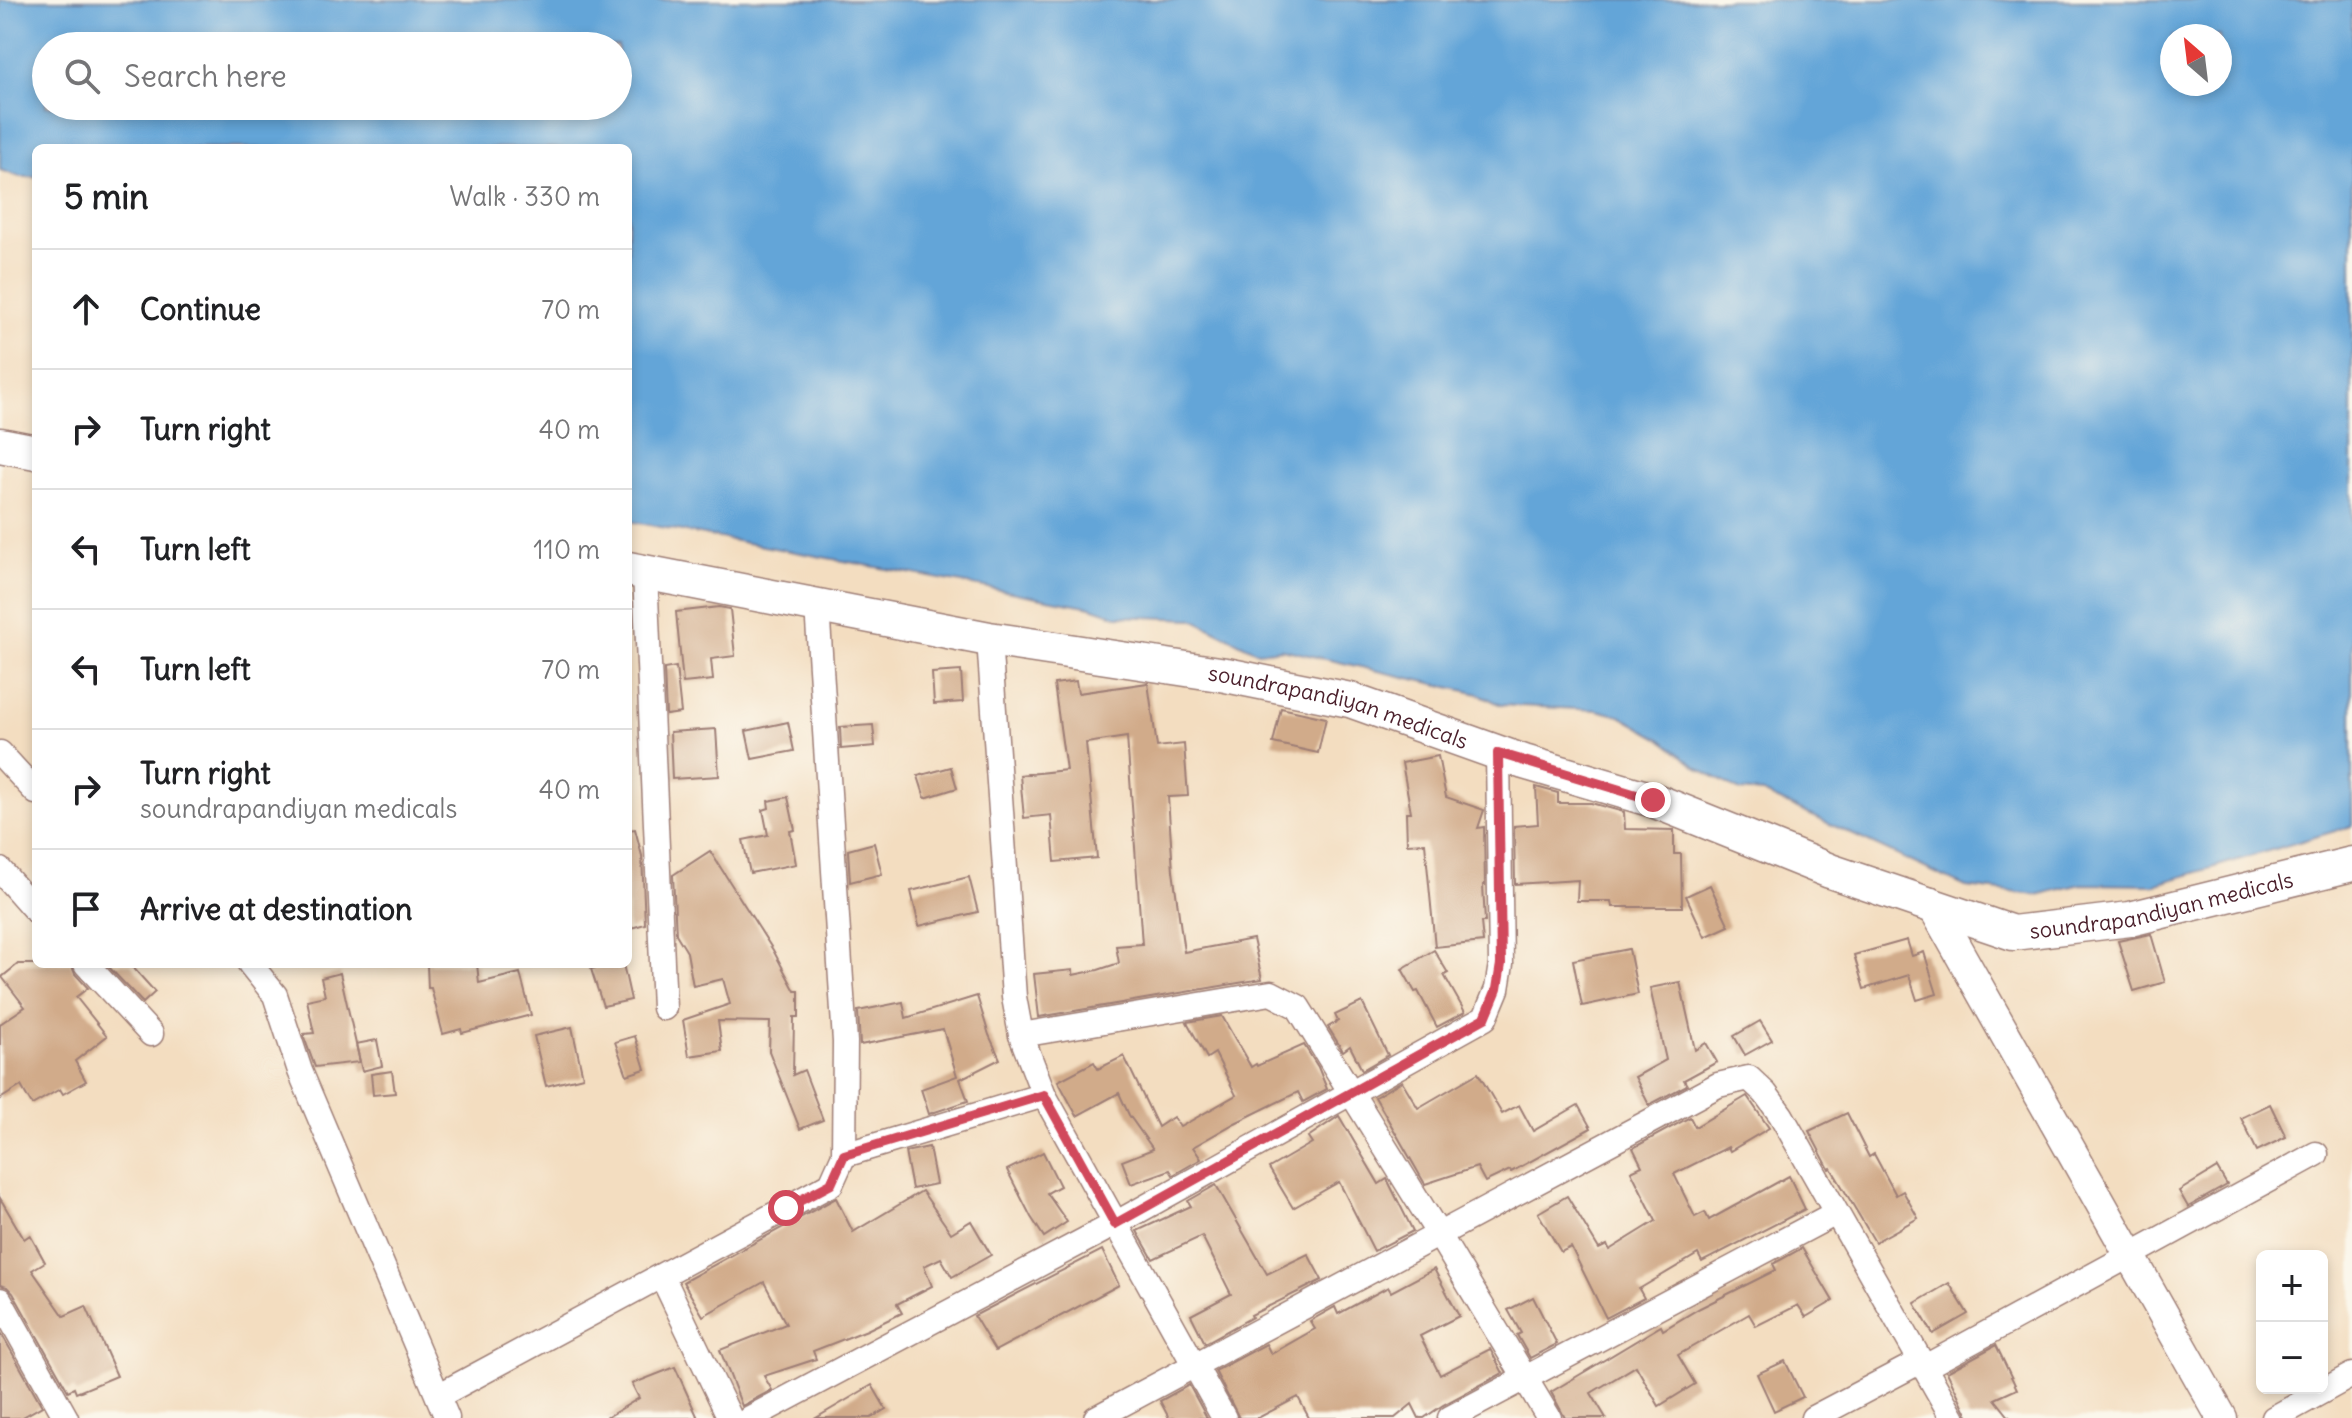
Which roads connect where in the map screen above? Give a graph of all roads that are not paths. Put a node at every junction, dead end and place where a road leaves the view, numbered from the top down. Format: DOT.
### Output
graph roads {
  1 [pos="0,445"];
  2 [pos="32,451"];
  3 [pos="636,571"];
  4 [pos="817,606"];
  5 [pos="989,639"];
  6 [pos="0,753"];
  7 [pos="1498,753"];
  8 [pos="32,788"];
  9 [pos="2352,864"];
  10 [pos="0,870"];
  11 [pos="1931,903"];
  12 [pos="32,906"];
  13 [pos="90,968"];
  14 [pos="253,968"];
  15 [pos="664,1008"];
  16 [pos="151,1034"];
  17 [pos="1021,1035"];
  18 [pos="1349,1093"];
  19 [pos="1044,1095"];
  20 [pos="2316,1154"];
  21 [pos="844,1155"];
  22 [pos="1836,1213"];
  23 [pos="1115,1224"];
  24 [pos="1438,1233"];
  25 [pos="2130,1255"];
  26 [pos="662,1276"];
  27 [pos="0,1300"];
  28 [pos="1923,1364"];
  29 [pos="1194,1365"];
  30 [pos="2352,1375"];
  31 [pos="1526,1378"];
  32 [pos="443,1407"];
  33 [pos="66,1418"];
  34 [pos="730,1418"];
  35 [pos="750,1418"];
  36 [pos="1096,1418"];
  37 [pos="1224,1418"];
  38 [pos="1450,1418"];
  39 [pos="1549,1418"];
  40 [pos="1813,1418"];
  41 [pos="1953,1418"];
  42 [pos="2222,1418"];
  43 [pos="2274,1418"];
  1 -- 2 [label="main road"];
  3 -- 4 [label="main road, soundrapandiyan medicals"];
  3 -- 15 [label="street"];
  4 -- 5 [label="main road, soundrapandiyan medicals"];
  4 -- 21 [label="street"];
  5 -- 7 [label="main road, soundrapandiyan medicals"];
  5 -- 17 [label="street"];
  6 -- 8 [label="street"];
  7 -- 11 [label="main road, soundrapandiyan medicals"];
  7 -- 18 [label="street"];
  9 -- 11 [label="main road, soundrapandiyan medicals"];
  10 -- 12 [label="street"];
  11 -- 25 [label="street"];
  13 -- 16 [label="street"];
  14 -- 32 [label="street"];
  17 -- 18 [label="street"];
  17 -- 19 [label="street"];
  18 -- 23 [label="street"];
  18 -- 24 [label="street"];
  19 -- 21 [label="street"];
  19 -- 23 [label="street"];
  20 -- 25 [label="street"];
  21 -- 26 [label="street"];
  22 -- 24 [label="street"];
  22 -- 28 [label="street"];
  22 -- 31 [label="street"];
  23 -- 29 [label="street"];
  23 -- 35 [label="street"];
  24 -- 29 [label="street"];
  24 -- 31 [label="street"];
  25 -- 28 [label="street"];
  25 -- 42 [label="street"];
  26 -- 32 [label="street"];
  26 -- 34 [label="street"];
  27 -- 33 [label="street"];
  28 -- 40 [label="street"];
  28 -- 41 [label="street"];
  29 -- 36 [label="street"];
  29 -- 37 [label="street"];
  30 -- 43 [label="street"];
  31 -- 38 [label="street"];
  31 -- 39 [label="street"];
}
